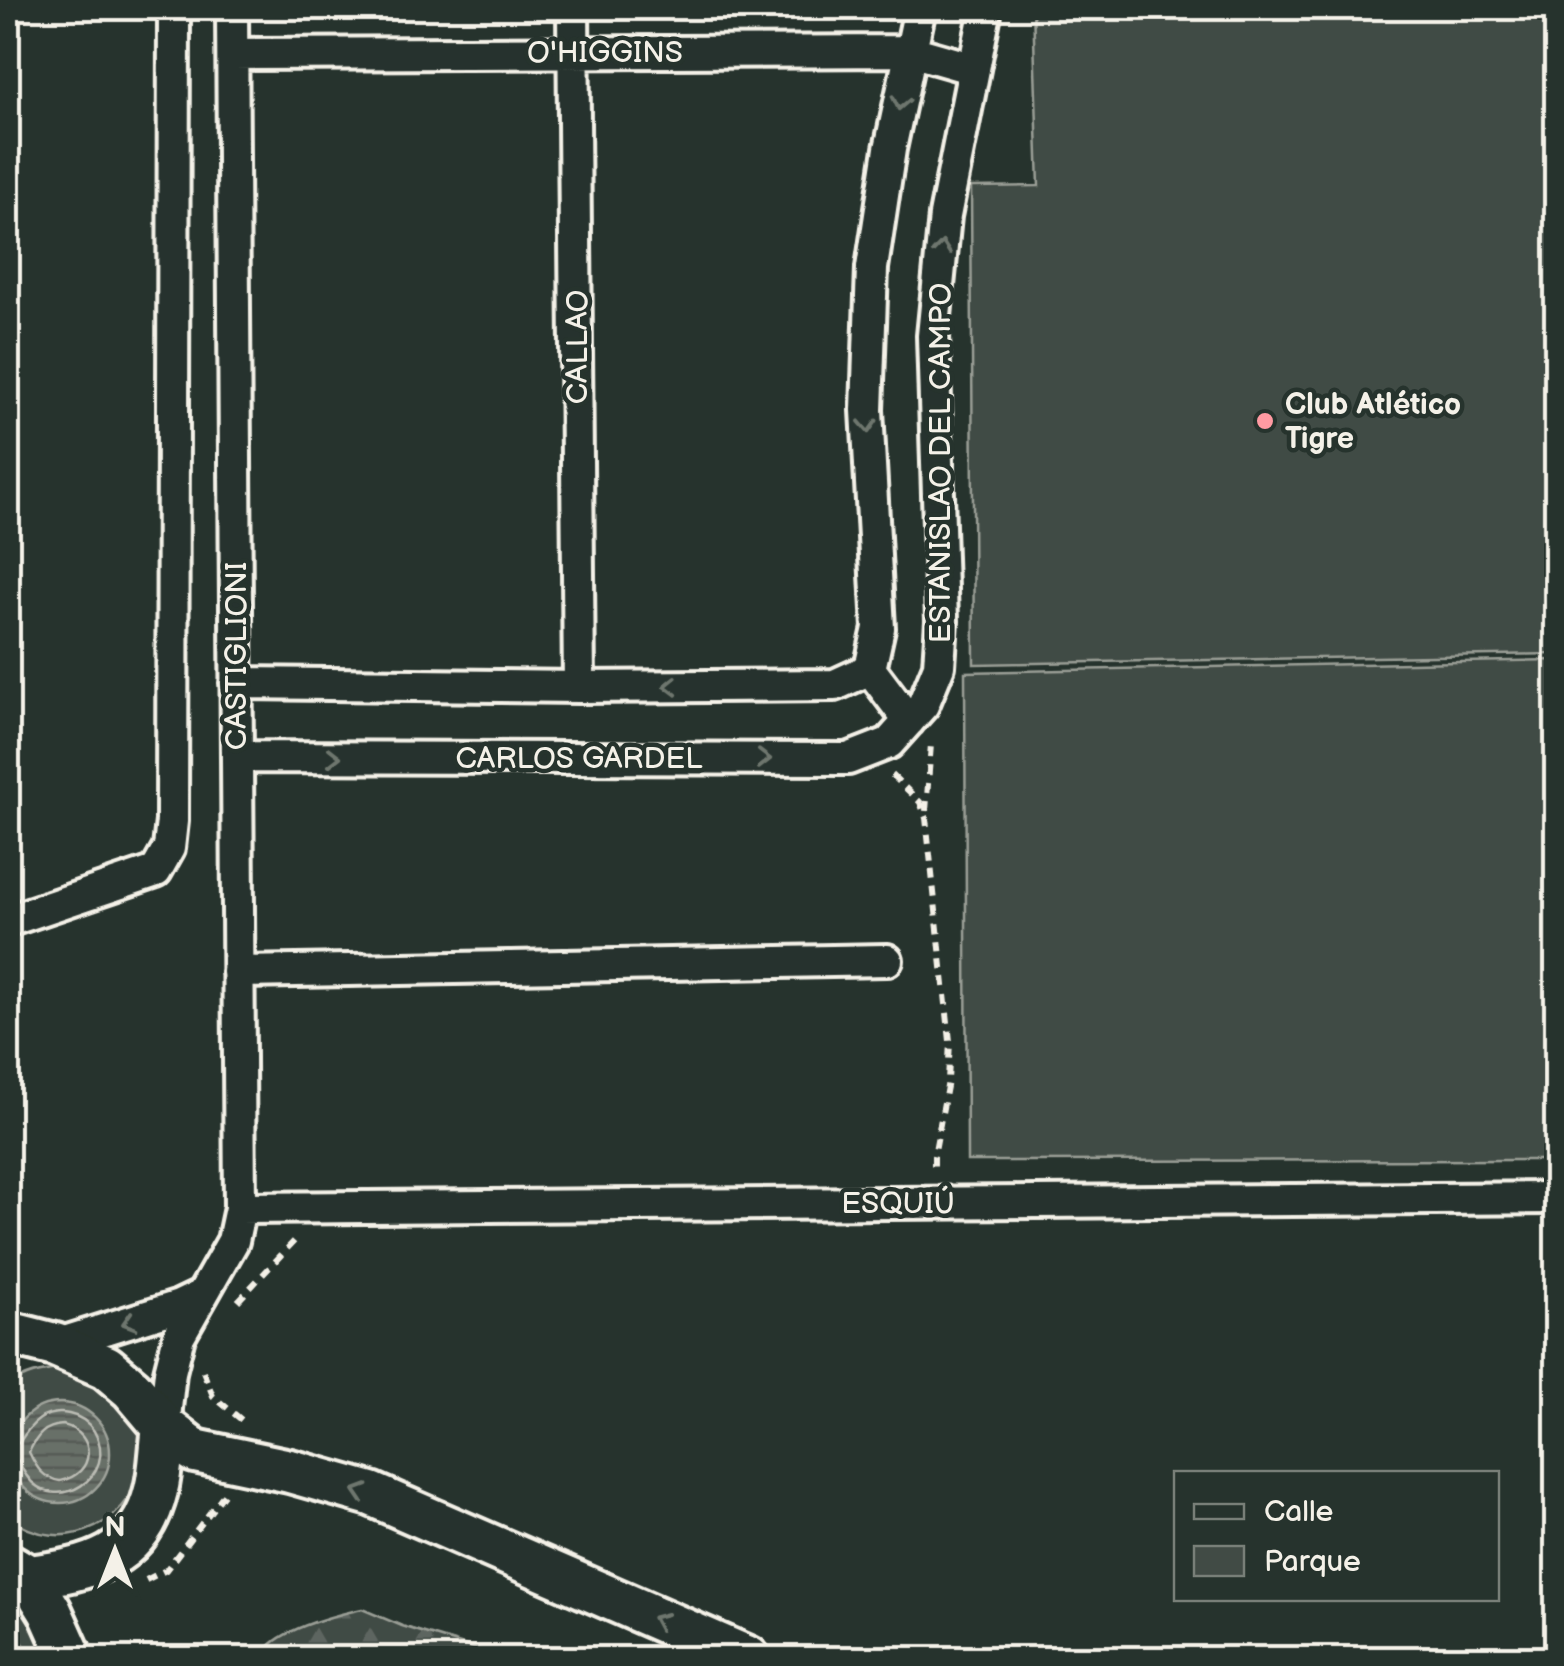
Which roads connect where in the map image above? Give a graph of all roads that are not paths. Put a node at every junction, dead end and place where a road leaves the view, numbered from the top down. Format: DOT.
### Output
graph roads {
  1 [pos="174,8"];
  2 [pos="232,8"];
  3 [pos="573,8"];
  4 [pos="920,8"];
  5 [pos="986,8"];
  6 [pos="910,51"];
  7 [pos="574,53"];
  8 [pos="233,54"];
  9 [pos="974,69"];
  10 [pos="870,670"];
  11 [pos="236,683"];
  12 [pos="579,687"];
  13 [pos="916,713"];
  14 [pos="237,757"];
  15 [pos="8,922"];
  16 [pos="887,960"];
  17 [pos="238,972"];
  18 [pos="1556,1198"];
  19 [pos="240,1208"];
  20 [pos="202,1295"];
  21 [pos="8,1334"];
  22 [pos="55,1345"];
  23 [pos="8,1358"];
  24 [pos="164,1427"];
  25 [pos="18,1570"];
  26 [pos="72,1658"];
  27 [pos="748,1658"];
  1 -- 15 [label="street"];
  2 -- 8 [label="street, CASTIGLIONI"];
  3 -- 7 [label="street, CALLAO"];
  4 -- 6 [label="street, ESTANISLAO DEL CAMPO"];
  5 -- 9 [label="street, ESTANISLAO DEL CAMPO"];
  6 -- 7 [label="street, O'HIGGINS"];
  6 -- 9 [label="street, O'HIGGINS"];
  6 -- 10 [label="street, ESTANISLAO DEL CAMPO, one-way"];
  7 -- 8 [label="street, O'HIGGINS"];
  7 -- 12 [label="street, CALLAO"];
  8 -- 11 [label="street, CASTIGLIONI"];
  13 -- 9 [label="street, ESTANISLAO DEL CAMPO, one-way"];
  10 -- 12 [label="street, one-way"];
  10 -- 13 [label="street"];
  11 -- 12 [label="street"];
  11 -- 14 [label="street, CASTIGLIONI"];
  14 -- 13 [label="street, CARLOS GARDEL, one-way"];
  14 -- 17 [label="street, CASTIGLIONI"];
  16 -- 17 [label="street"];
  17 -- 19 [label="street, CASTIGLIONI"];
  18 -- 19 [label="street, ESQUIÚ"];
  19 -- 20 [label="street, CASTIGLIONI"];
  20 -- 22 [label="street, one-way"];
  20 -- 24 [label="street, CASTIGLIONI"];
  21 -- 22 [label="main road"];
  22 -- 23 [label="main road"];
  22 -- 24 [label="main road"];
  24 -- 25 [label="main road"];
  27 -- 24 [label="main road, one-way"];
  25 -- 26 [label="main road"];
}
